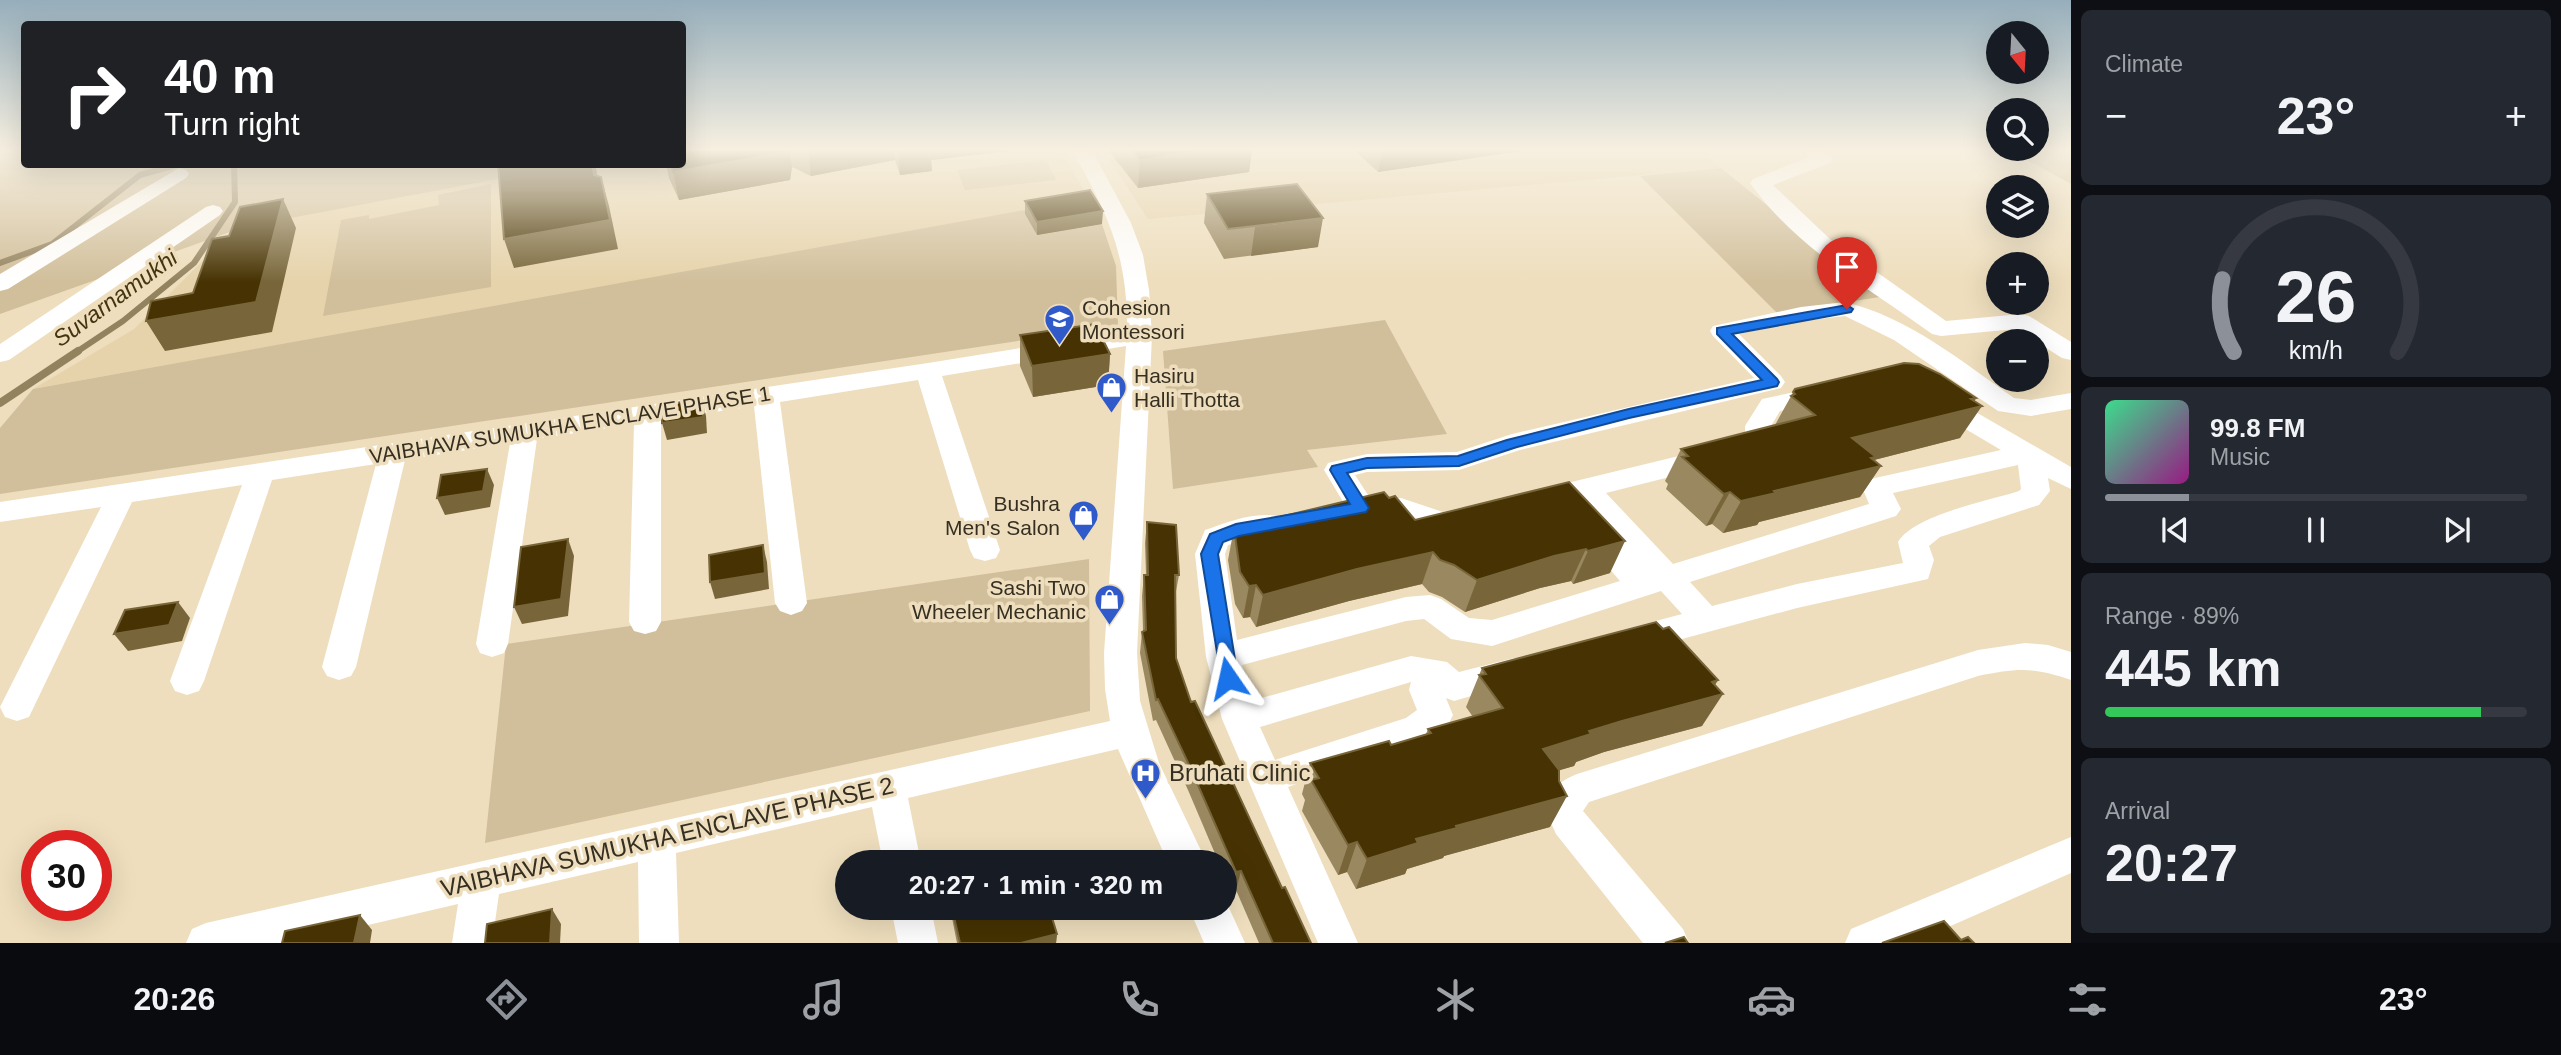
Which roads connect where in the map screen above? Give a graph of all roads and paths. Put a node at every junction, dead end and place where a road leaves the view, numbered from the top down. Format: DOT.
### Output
graph roads {
  1 [pos="146,194"];
  2 [pos="1106,194"];
  3 [pos="1769,194"];
  4 [pos="213,211"];
  5 [pos="0,284"];
  6 [pos="1140,335"];
  7 [pos="2071,353"];
  8 [pos="0,355"];
  9 [pos="928,371"];
  10 [pos="1846,389"];
  11 [pos="1920,391"];
  12 [pos="766,396"];
  13 [pos="2071,401"];
  14 [pos="648,413"];
  15 [pos="525,432"];
  16 [pos="393,452"];
  17 [pos="2030,453"];
  18 [pos="261,472"];
  19 [pos="2071,479"];
  20 [pos="1573,492"];
  21 [pos="122,493"];
  22 [pos="0,512"];
  23 [pos="1296,520"];
  24 [pos="985,550"];
  25 [pos="1655,582"];
  26 [pos="791,603"];
  27 [pos="1706,620"];
  28 [pos="645,622"];
  29 [pos="492,644"];
  30 [pos="1600,648"];
  31 [pos="1223,657"];
  32 [pos="1547,662"];
  33 [pos="339,667"];
  34 [pos="2071,667"];
  35 [pos="1434,671"];
  36 [pos="187,681"];
  37 [pos="17,707"];
  38 [pos="1239,719"];
  39 [pos="1128,732"];
  40 [pos="1265,779"];
  41 [pos="887,787"];
  42 [pos="657,839"];
  43 [pos="899,850"];
  44 [pos="1182,850"];
  45 [pos="2071,855"];
  46 [pos="481,880"];
  47 [pos="913,920"];
  48 [pos="1214,920"];
  49 [pos="278,934"];
  50 [pos="205,943"];
  51 [pos="472,943"];
  52 [pos="659,943"];
  53 [pos="918,943"];
  54 [pos="1225,943"];
  55 [pos="1338,943"];
  56 [pos="1669,943"];
  57 [pos="1866,943"];
  1 -- 5 [label="street"];
  2 -- 6 [label="street"];
  3 -- 7 [label="street"];
  4 -- 8 [label="street"];
  6 -- 9 [label="street, VAIBHAVA SUMUKHA ENCLAVE PHASE 1"];
  6 -- 39 [label="street"];
  9 -- 12 [label="street, VAIBHAVA SUMUKHA ENCLAVE PHASE 1"];
  9 -- 24 [label="street"];
  10 -- 20 [label="street"];
  11 -- 17 [label="street"];
  12 -- 14 [label="street, VAIBHAVA SUMUKHA ENCLAVE PHASE 1"];
  12 -- 26 [label="street"];
  13 -- 20 [label="street"];
  14 -- 15 [label="street, VAIBHAVA SUMUKHA ENCLAVE PHASE 1"];
  14 -- 28 [label="street"];
  15 -- 16 [label="street, VAIBHAVA SUMUKHA ENCLAVE PHASE 1"];
  15 -- 29 [label="street"];
  16 -- 18 [label="street, VAIBHAVA SUMUKHA ENCLAVE PHASE 1"];
  16 -- 33 [label="street"];
  17 -- 19 [label="street"];
  17 -- 25 [label="street"];
  17 -- 27 [label="street"];
  18 -- 21 [label="street, VAIBHAVA SUMUKHA ENCLAVE PHASE 1"];
  18 -- 36 [label="street"];
  20 -- 25 [label="street"];
  21 -- 22 [label="street, VAIBHAVA SUMUKHA ENCLAVE PHASE 1"];
  21 -- 37 [label="street"];
  23 -- 31 [label="street"];
  25 -- 27 [label="street"];
  25 -- 31 [label="street"];
  27 -- 30 [label="street"];
  31 -- 38 [label="street"];
  32 -- 35 [label="street"];
  34 -- 56 [label="street"];
  35 -- 38 [label="street"];
  35 -- 40 [label="street"];
  38 -- 40 [label="street"];
  39 -- 41 [label="street, VAIBHAVA SUMUKHA ENCLAVE PHASE 2"];
  39 -- 44 [label="street"];
  40 -- 55 [label="street"];
  41 -- 42 [label="street, VAIBHAVA SUMUKHA ENCLAVE PHASE 2"];
  41 -- 43 [label="street"];
  42 -- 46 [label="street, VAIBHAVA SUMUKHA ENCLAVE PHASE 2"];
  42 -- 52 [label="street"];
  45 -- 57 [label="street"];
  46 -- 49 [label="street, VAIBHAVA SUMUKHA ENCLAVE PHASE 2"];
  46 -- 51 [label="street"];
  47 -- 53 [label="street"];
  48 -- 54 [label="street"];
  49 -- 50 [label="street, VAIBHAVA SUMUKHA ENCLAVE PHASE 2"];
}
